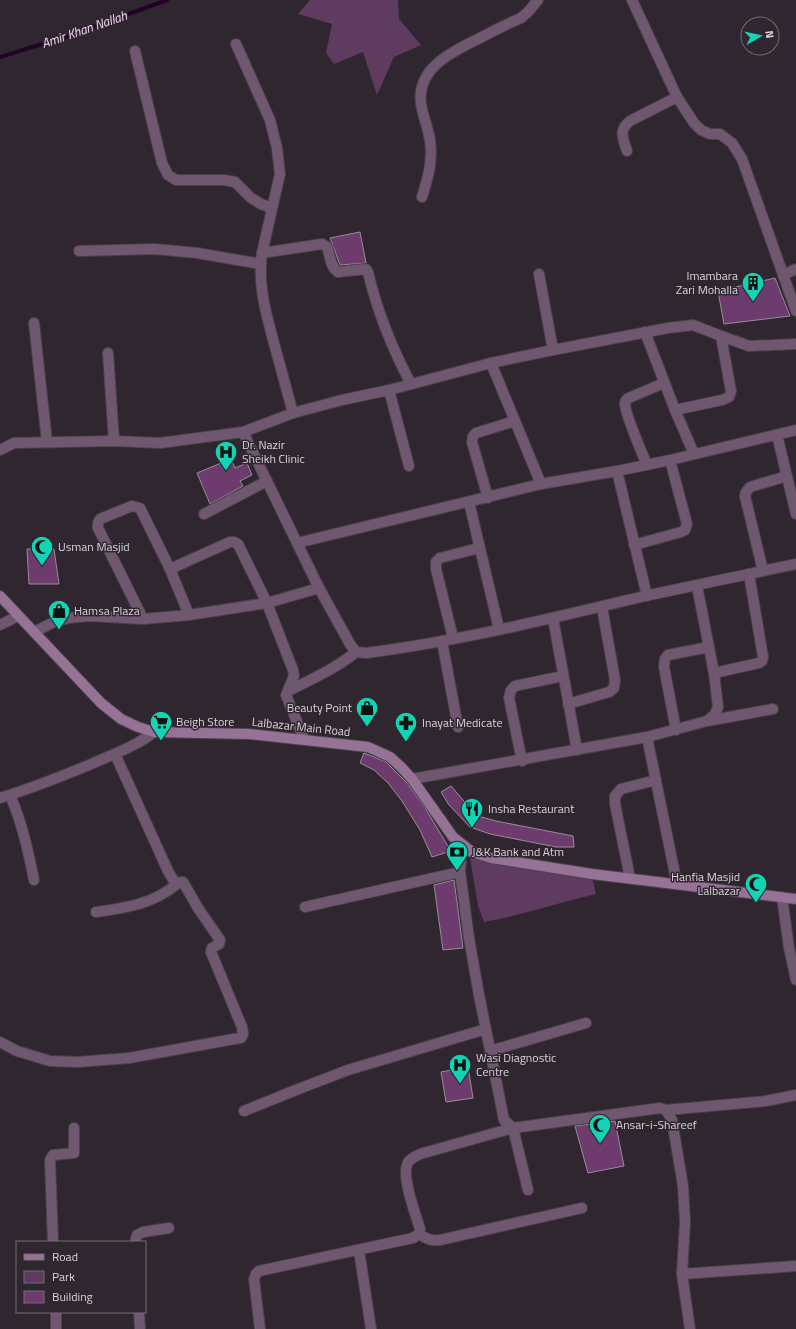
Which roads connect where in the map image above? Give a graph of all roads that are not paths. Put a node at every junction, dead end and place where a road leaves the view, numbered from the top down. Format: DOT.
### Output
graph roads {
  1 [pos="538,0"];
  2 [pos="632,0"];
  3 [pos="236,44"];
  4 [pos="135,51"];
  5 [pos="677,97"];
  6 [pos="627,151"];
  7 [pos="422,197"];
  8 [pos="272,208"];
  9 [pos="79,251"];
  10 [pos="262,253"];
  11 [pos="260,264"];
  12 [pos="796,269"];
  13 [pos="539,274"];
  14 [pos="783,275"];
  15 [pos="796,311"];
  16 [pos="34,323"];
  17 [pos="645,332"];
  18 [pos="720,336"];
  19 [pos="796,344"];
  20 [pos="553,350"];
  21 [pos="108,353"];
  22 [pos="491,363"];
  23 [pos="664,383"];
  24 [pos="411,384"];
  25 [pos="389,390"];
  26 [pos="675,410"];
  27 [pos="293,413"];
  28 [pos="515,421"];
  29 [pos="796,430"];
  30 [pos="243,432"];
  31 [pos="777,435"];
  32 [pos="114,441"];
  33 [pos="47,442"];
  34 [pos="0,450"];
  35 [pos="694,454"];
  36 [pos="670,460"];
  37 [pos="647,464"];
  38 [pos="409,466"];
  39 [pos="617,471"];
  40 [pos="787,476"];
  41 [pos="267,481"];
  42 [pos="540,484"];
  43 [pos="488,498"];
  44 [pos="469,502"];
  45 [pos="204,514"];
  46 [pos="796,514"];
  47 [pos="297,543"];
  48 [pos="634,544"];
  49 [pos="479,548"];
  50 [pos="796,564"];
  51 [pos="170,569"];
  52 [pos="762,571"];
  53 [pos="749,574"];
  54 [pos="697,586"];
  55 [pos="319,588"];
  56 [pos="0,596"];
  57 [pos="647,596"];
  58 [pos="267,603"];
  59 [pos="602,607"];
  60 [pos="189,615"];
  61 [pos="18,616"];
  62 [pos="553,618"];
  63 [pos="143,619"];
  64 [pos="0,625"];
  65 [pos="499,629"];
  66 [pos="34,632"];
  67 [pos="454,638"];
  68 [pos="442,641"];
  69 [pos="709,647"];
  70 [pos="356,652"];
  71 [pos="714,673"];
  72 [pos="563,676"];
  73 [pos="288,691"];
  74 [pos="568,704"];
  75 [pos="773,709"];
  76 [pos="707,721"];
  77 [pos="458,727"];
  78 [pos="676,730"];
  79 [pos="154,732"];
  80 [pos="647,737"];
  81 [pos="304,739"];
  82 [pos="577,750"];
  83 [pos="115,754"];
  84 [pos="522,760"];
  85 [pos="412,779"];
  86 [pos="656,780"];
  87 [pos="10,795"];
  88 [pos="0,798"];
  89 [pos="462,846"];
  90 [pos="460,872"];
  91 [pos="630,878"];
  92 [pos="34,880"];
  93 [pos="177,884"];
  94 [pos="677,884"];
  95 [pos="782,898"];
  96 [pos="796,899"];
  97 [pos="305,907"];
  98 [pos="96,912"];
  99 [pos="796,980"];
  100 [pos="586,1023"];
  101 [pos="486,1029"];
  102 [pos="0,1042"];
  103 [pos="490,1051"];
  104 [pos="796,1095"];
  105 [pos="666,1110"];
  106 [pos="244,1111"];
  107 [pos="74,1128"];
  108 [pos="513,1128"];
  109 [pos="528,1190"];
  110 [pos="582,1208"];
  111 [pos="169,1228"];
  112 [pos="419,1234"];
  113 [pos="53,1241"];
  114 [pos="135,1241"];
  115 [pos="359,1250"];
  116 [pos="796,1266"];
  117 [pos="682,1274"];
  118 [pos="56,1313"];
  119 [pos="139,1313"];
  120 [pos="56,1329"];
  121 [pos="140,1329"];
  122 [pos="260,1329"];
  123 [pos="371,1329"];
  124 [pos="687,1329"];
  125 [pos="690,1329"];
  1 -- 7 [label="street"];
  2 -- 5 [label="street"];
  3 -- 8 [label="street"];
  4 -- 8 [label="street"];
  5 -- 6 [label="street"];
  5 -- 14 [label="street"];
  8 -- 10 [label="street"];
  9 -- 11 [label="street"];
  10 -- 11 [label="street"];
  10 -- 24 [label="street"];
  11 -- 27 [label="street"];
  12 -- 14 [label="street"];
  13 -- 20 [label="street"];
  14 -- 15 [label="street"];
  16 -- 33 [label="street"];
  17 -- 18 [label="street"];
  17 -- 20 [label="street"];
  17 -- 23 [label="street"];
  18 -- 19 [label="street"];
  18 -- 26 [label="street"];
  20 -- 22 [label="street"];
  21 -- 32 [label="street"];
  22 -- 24 [label="street"];
  22 -- 28 [label="street"];
  23 -- 26 [label="street"];
  23 -- 37 [label="street"];
  24 -- 25 [label="street"];
  25 -- 27 [label="street"];
  25 -- 38 [label="street"];
  26 -- 35 [label="street"];
  27 -- 30 [label="street"];
  28 -- 42 [label="street"];
  28 -- 43 [label="street"];
  29 -- 31 [label="street"];
  30 -- 32 [label="street"];
  30 -- 41 [label="street"];
  31 -- 35 [label="street"];
  31 -- 40 [label="street"];
  32 -- 33 [label="street"];
  33 -- 34 [label="street"];
  35 -- 36 [label="street"];
  36 -- 37 [label="street"];
  36 -- 48 [label="street"];
  37 -- 39 [label="street"];
  39 -- 42 [label="street"];
  39 -- 48 [label="street"];
  40 -- 46 [label="street"];
  40 -- 52 [label="street"];
  41 -- 45 [label="street"];
  41 -- 47 [label="street"];
  42 -- 43 [label="street"];
  43 -- 44 [label="street"];
  44 -- 47 [label="street"];
  44 -- 49 [label="street"];
  47 -- 55 [label="street"];
  48 -- 57 [label="street"];
  49 -- 65 [label="street"];
  49 -- 67 [label="street"];
  50 -- 52 [label="street"];
  51 -- 58 [label="street"];
  51 -- 60 [label="street"];
  51 -- 63 [label="street"];
  52 -- 53 [label="street"];
  53 -- 54 [label="street"];
  53 -- 71 [label="street"];
  54 -- 57 [label="street"];
  54 -- 69 [label="street"];
  55 -- 58 [label="street"];
  55 -- 70 [label="street"];
  56 -- 61 [label="main road, Lalbazar Main Road"];
  57 -- 59 [label="street"];
  58 -- 60 [label="street"];
  58 -- 73 [label="street"];
  59 -- 62 [label="street"];
  59 -- 74 [label="street"];
  60 -- 63 [label="street"];
  61 -- 64 [label="street"];
  61 -- 66 [label="main road, Lalbazar Main Road"];
  62 -- 65 [label="street"];
  62 -- 72 [label="street"];
  63 -- 66 [label="street"];
  65 -- 67 [label="street"];
  66 -- 79 [label="main road, Lalbazar Main Road"];
  67 -- 68 [label="street"];
  68 -- 70 [label="street"];
  68 -- 77 [label="street"];
  69 -- 71 [label="street"];
  69 -- 78 [label="street"];
  70 -- 73 [label="street"];
  71 -- 76 [label="street"];
  72 -- 74 [label="street"];
  72 -- 84 [label="street"];
  73 -- 81 [label="street"];
  74 -- 82 [label="street"];
  75 -- 76 [label="street"];
  76 -- 78 [label="street"];
  78 -- 80 [label="street"];
  79 -- 81 [label="main road, Lalbazar Main Road"];
  79 -- 83 [label="street"];
  80 -- 82 [label="street"];
  80 -- 86 [label="street"];
  81 -- 85 [label="main road, Lalbazar Main Road"];
  82 -- 84 [label="street"];
  83 -- 87 [label="street"];
  83 -- 93 [label="street"];
  84 -- 85 [label="street"];
  85 -- 89 [label="main road, Lalbazar Main Road"];
  86 -- 91 [label="street"];
  86 -- 94 [label="street"];
  87 -- 88 [label="street"];
  87 -- 92 [label="street"];
  89 -- 90 [label="street"];
  89 -- 91 [label="main road, Lalbazar Main Road"];
  90 -- 97 [label="street"];
  90 -- 101 [label="street"];
  91 -- 94 [label="main road, Lalbazar Main Road"];
  93 -- 98 [label="street"];
  93 -- 102 [label="street"];
  94 -- 95 [label="main road, Lalbazar Main Road"];
  95 -- 96 [label="main road, Lalbazar Main Road"];
  95 -- 99 [label="street"];
  100 -- 103 [label="street"];
  101 -- 103 [label="street"];
  101 -- 106 [label="street"];
  103 -- 108 [label="street"];
  104 -- 105 [label="street"];
  105 -- 108 [label="street"];
  105 -- 117 [label="street"];
  107 -- 113 [label="street"];
  108 -- 109 [label="street"];
  108 -- 112 [label="street"];
  110 -- 112 [label="street"];
  111 -- 114 [label="street"];
  112 -- 115 [label="street"];
  115 -- 122 [label="street"];
  115 -- 123 [label="street"];
  116 -- 117 [label="street"];
  117 -- 125 [label="street"];
  118 -- 120 [label="street"];
  119 -- 121 [label="street"];
  124 -- 125 [label="street"];
}
